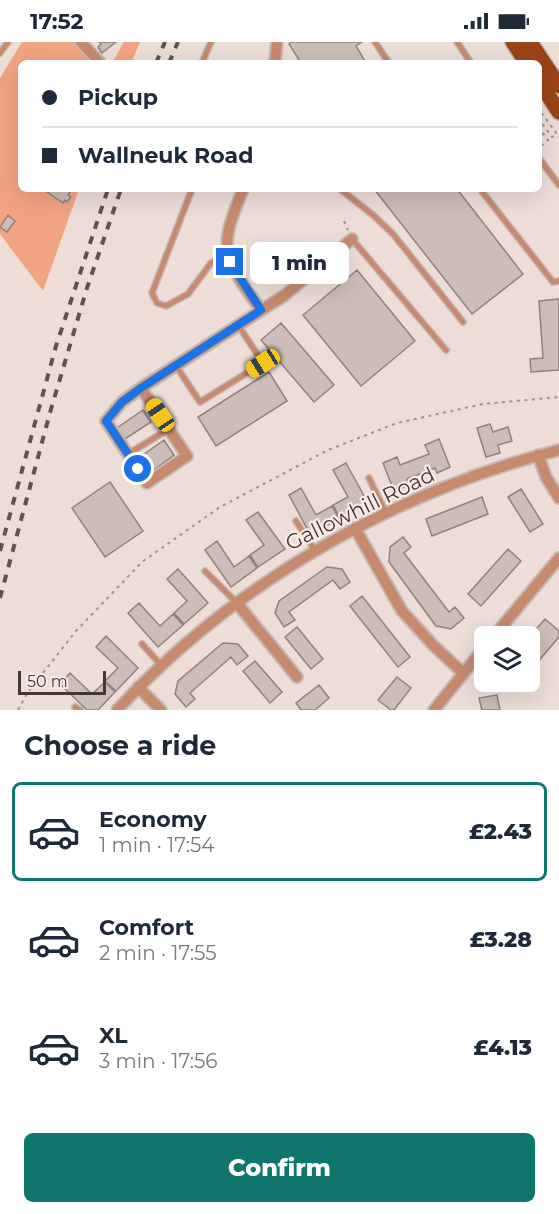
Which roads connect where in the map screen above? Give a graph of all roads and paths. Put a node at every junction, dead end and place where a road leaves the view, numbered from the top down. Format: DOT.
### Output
graph roads {
  1 [pos="8,42"];
  2 [pos="81,42"];
  3 [pos="211,42"];
  4 [pos="277,42"];
  5 [pos="375,42"];
  6 [pos="457,42"];
  7 [pos="513,42"];
  8 [pos="530,42"];
  9 [pos="0,53"];
  10 [pos="97,60"];
  11 [pos="203,60"];
  12 [pos="275,60"];
  13 [pos="387,60"];
  14 [pos="469,60"];
  15 [pos="525,60"];
  16 [pos="542,60"];
  17 [pos="542,60"];
  18 [pos="542,86"];
  19 [pos="559,86"];
  20 [pos="559,112"];
  21 [pos="542,132"];
  22 [pos="542,145"];
  23 [pos="542,162"];
  24 [pos="559,185"];
  25 [pos="191,192"];
  26 [pos="242,192"];
  27 [pos="344,192"];
  28 [pos="482,192"];
  29 [pos="352,238"];
  30 [pos="228,254"];
  31 [pos="559,281"];
  32 [pos="261,310"];
  33 [pos="463,322"];
  34 [pos="238,325"];
  35 [pos="446,350"];
  36 [pos="176,366"];
  37 [pos="141,388"];
  38 [pos="559,397"];
  39 [pos="169,429"];
  40 [pos="559,450"];
  41 [pos="128,454"];
  42 [pos="538,455"];
  43 [pos="369,478"];
  44 [pos="559,498"];
  45 [pos="386,513"];
  46 [pos="296,521"];
  47 [pos="355,528"];
  48 [pos="314,549"];
  49 [pos="559,558"];
  50 [pos="205,571"];
  51 [pos="236,602"];
  52 [pos="502,626"];
  53 [pos="142,644"];
  54 [pos="474,660"];
  55 [pos="161,665"];
  56 [pos="464,673"];
  57 [pos="297,677"];
  58 [pos="138,687"];
  59 [pos="18,710"];
  60 [pos="117,710"];
  61 [pos="161,710"];
  62 [pos="434,710"];
  1 -- 9 [label="lane"];
  2 -- 10 [label="street"];
  3 -- 11 [label="lane"];
  4 -- 12 [label="street"];
  5 -- 13 [label="lane"];
  6 -- 14 [label="lane"];
  7 -- 15 [label="main road"];
  8 -- 16 [label="main road"];
  17 -- 19 [label="main road"];
  18 -- 20 [label="main road"];
  21 -- 22 [label="path"];
  23 -- 24 [label="lane"];
  25 -- 30 [label="lane"];
  26 -- 30 [label="street"];
  27 -- 33 [label="lane"];
  28 -- 31 [label="lane"];
  29 -- 32 [label="street"];
  29 -- 35 [label="lane"];
  30 -- 32 [label="street"];
  32 -- 34 [label="street"];
  34 -- 36 [label="street"];
  34 -- 36 [label="lane"];
  36 -- 37 [label="street"];
  37 -- 39 [label="street"];
  37 -- 41 [label="street"];
  38 -- 59 [label="path"];
  39 -- 41 [label="lane"];
  39 -- 41 [label="street"];
  40 -- 42 [label="street, Gallowhill Road"];
  42 -- 44 [label="street"];
  42 -- 45 [label="street, Gallowhill Road"];
  43 -- 45 [label="lane"];
  45 -- 47 [label="street, Gallowhill Road"];
  46 -- 48 [label="lane"];
  47 -- 48 [label="street, Gallowhill Road"];
  47 -- 56 [label="street"];
  48 -- 51 [label="street, Gallowhill Road"];
  49 -- 52 [label="street"];
  50 -- 51 [label="lane"];
  51 -- 55 [label="street, Gallowhill Road"];
  51 -- 57 [label="street"];
  53 -- 55 [label="lane"];
  54 -- 56 [label="street"];
  55 -- 58 [label="street, Gallowhill Road"];
  56 -- 62 [label="street"];
  58 -- 60 [label="street, Gallowhill Road"];
  58 -- 61 [label="street"];
}
